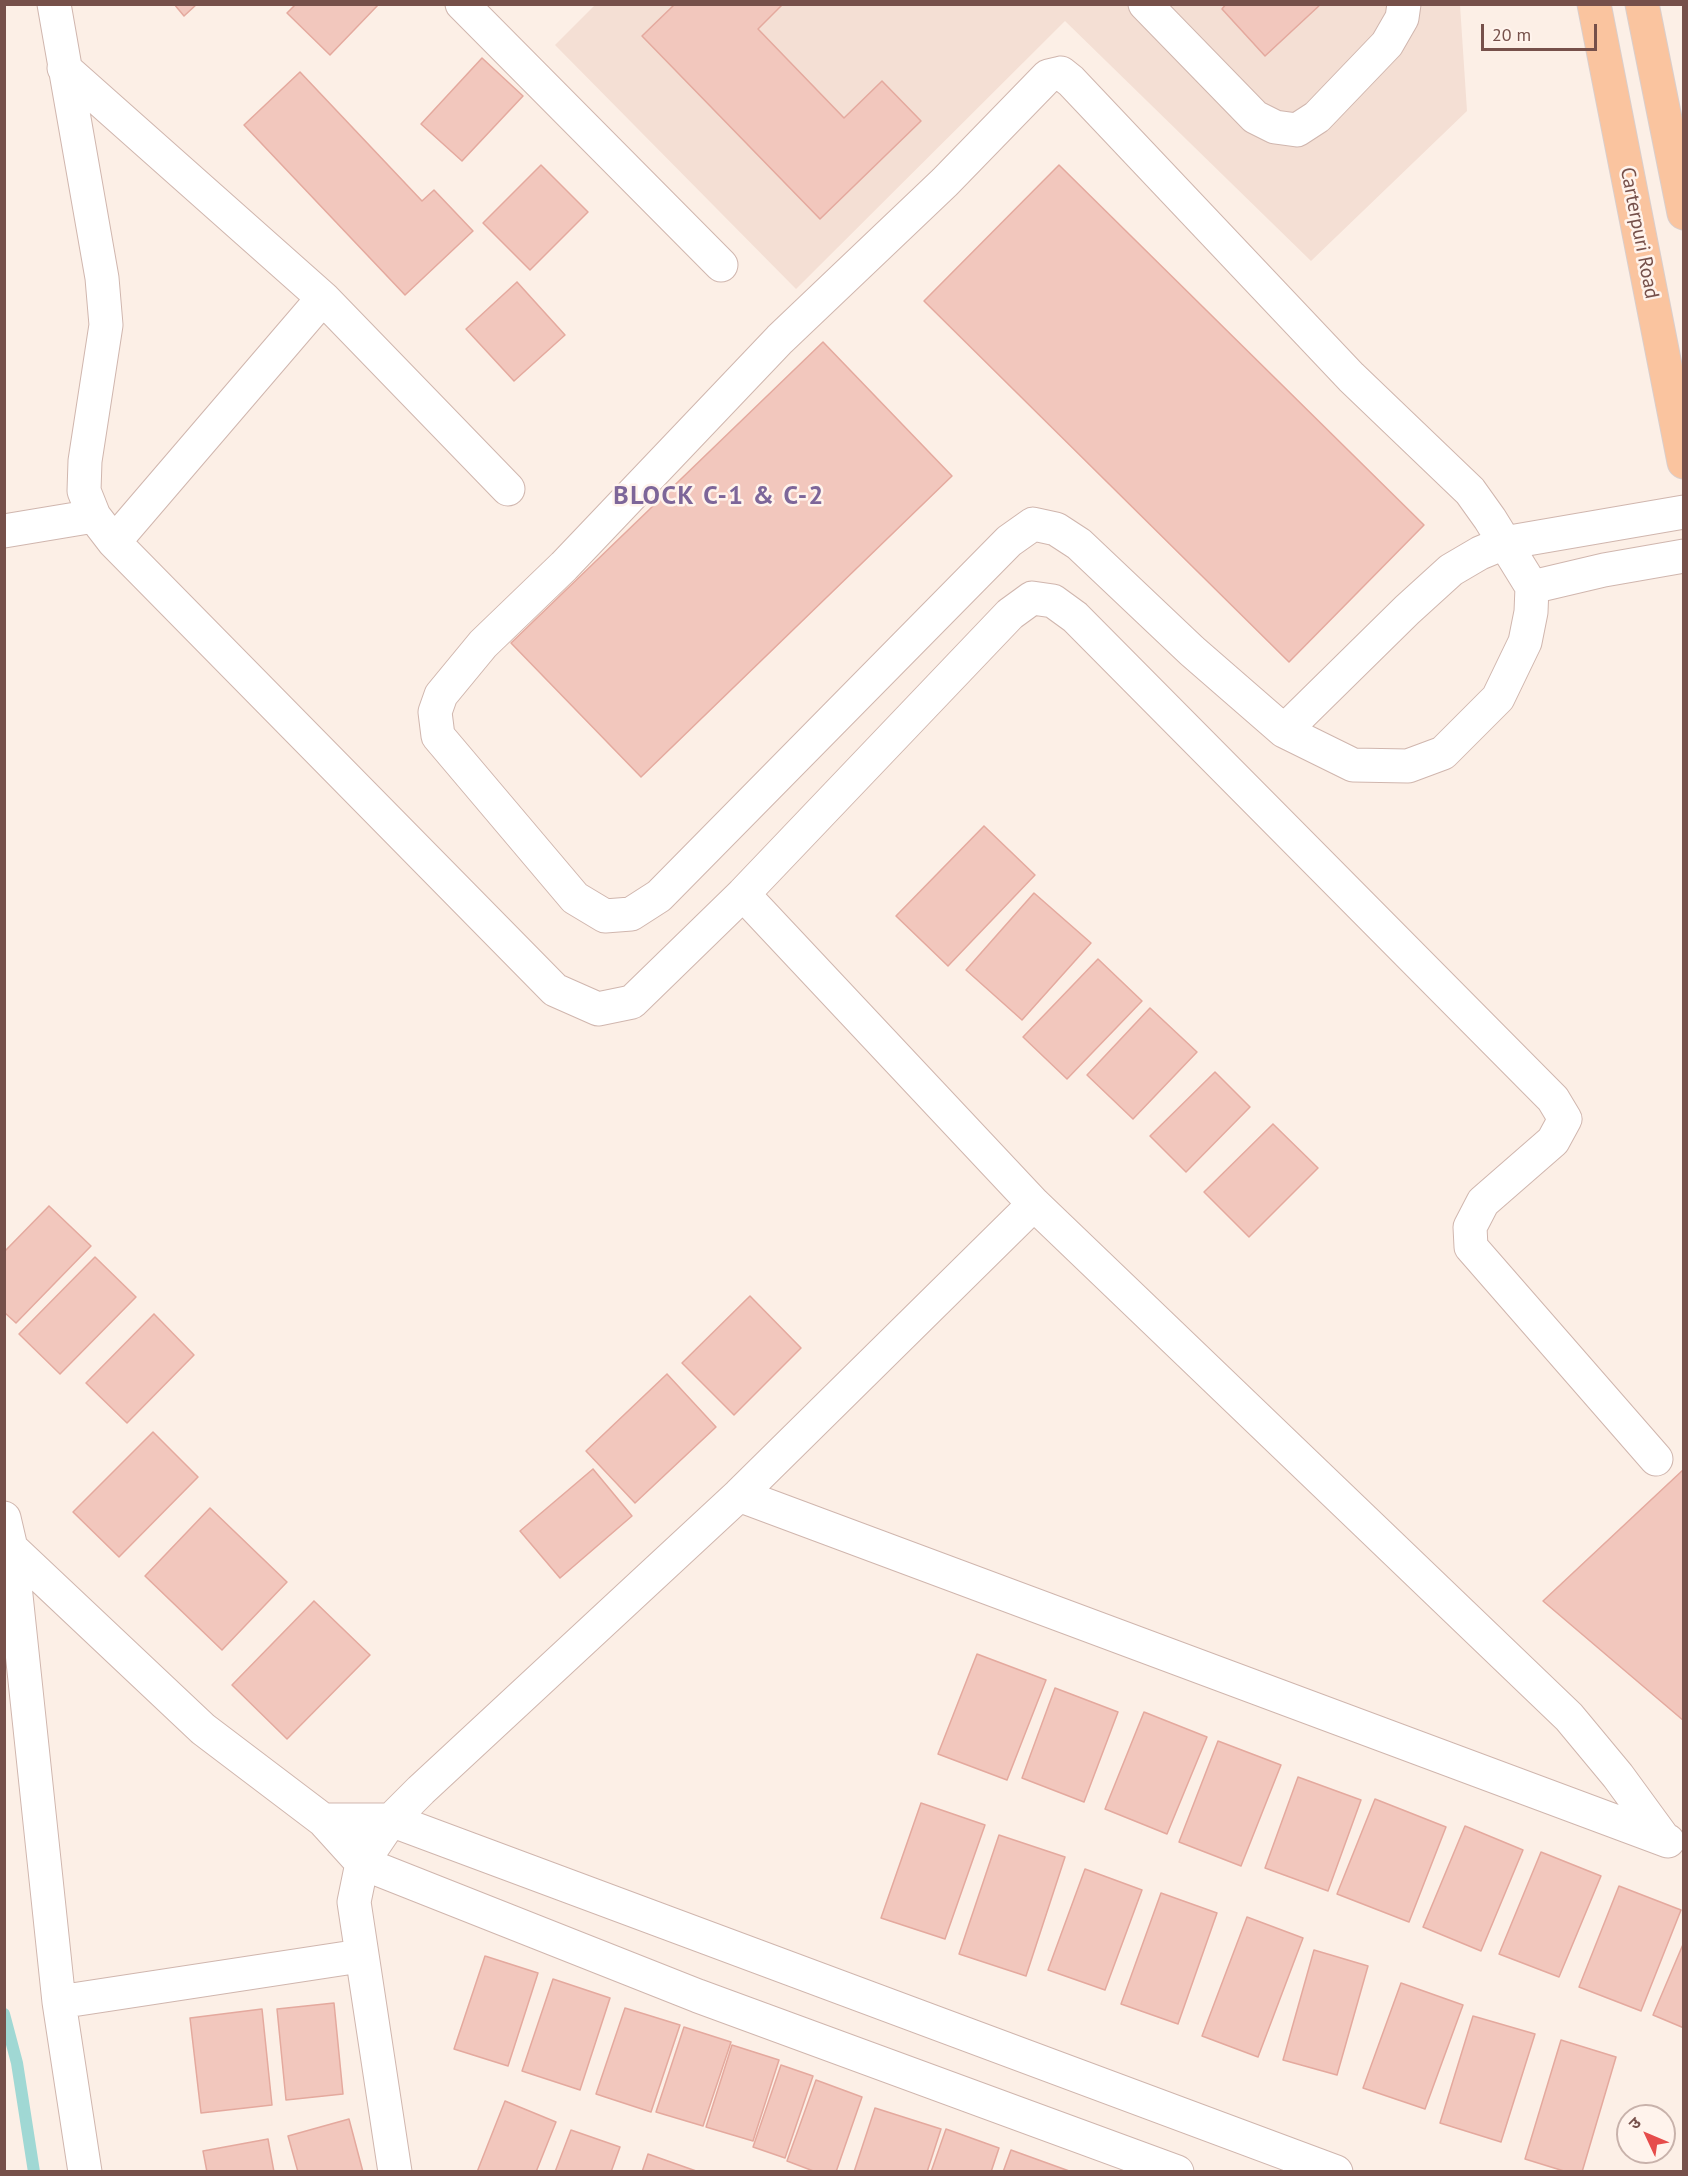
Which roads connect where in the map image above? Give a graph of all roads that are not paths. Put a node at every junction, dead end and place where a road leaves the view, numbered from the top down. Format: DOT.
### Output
graph roads {
  1 [pos="462,4"];
  2 [pos="1145,4"];
  3 [pos="1404,4"];
  4 [pos="1594,4"];
  5 [pos="1642,4"];
  6 [pos="60,9"];
  7 [pos="64,68"];
  8 [pos="1683,213"];
  9 [pos="721,265"];
  10 [pos="322,298"];
  11 [pos="1683,462"];
  12 [pos="508,489"];
  13 [pos="1683,512"];
  14 [pos="94,516"];
  15 [pos="4,531"];
  16 [pos="114,542"];
  17 [pos="1504,543"];
  18 [pos="1683,556"];
  19 [pos="1532,587"];
  20 [pos="1284,731"];
  21 [pos="743,894"];
  22 [pos="1034,1204"];
  23 [pos="1656,1459"];
  24 [pos="739,1495"];
  25 [pos="8,1533"];
  26 [pos="324,1820"];
  27 [pos="391,1820"];
  28 [pos="1674,1843"];
  29 [pos="362,1863"];
  30 [pos="360,1956"];
  31 [pos="59,2002"];
  32 [pos="85,2172"];
  33 [pos="395,2172"];
  34 [pos="1177,2172"];
  35 [pos="1336,2172"];
  1 -- 9 [label="street"];
  2 -- 3 [label="street"];
  4 -- 11 [label="main road, Carterpuri Road"];
  5 -- 8 [label="main road"];
  6 -- 7 [label="street"];
  7 -- 10 [label="street"];
  7 -- 14 [label="street"];
  10 -- 12 [label="street"];
  10 -- 16 [label="street"];
  13 -- 17 [label="street"];
  14 -- 15 [label="street"];
  14 -- 16 [label="street"];
  16 -- 21 [label="street"];
  17 -- 19 [label="street"];
  17 -- 20 [label="street"];
  17 -- 20 [label="street"];
  18 -- 19 [label="street"];
  19 -- 20 [label="street"];
  21 -- 22 [label="street"];
  21 -- 23 [label="street"];
  22 -- 24 [label="street"];
  22 -- 28 [label="street"];
  24 -- 27 [label="street"];
  24 -- 28 [label="street"];
  25 -- 26 [label="street"];
  25 -- 31 [label="street"];
  26 -- 27 [label="street"];
  26 -- 29 [label="street"];
  27 -- 29 [label="street"];
  27 -- 35 [label="street"];
  29 -- 30 [label="street"];
  29 -- 34 [label="street"];
  30 -- 31 [label="street"];
  30 -- 33 [label="street"];
  31 -- 32 [label="street"];
}
